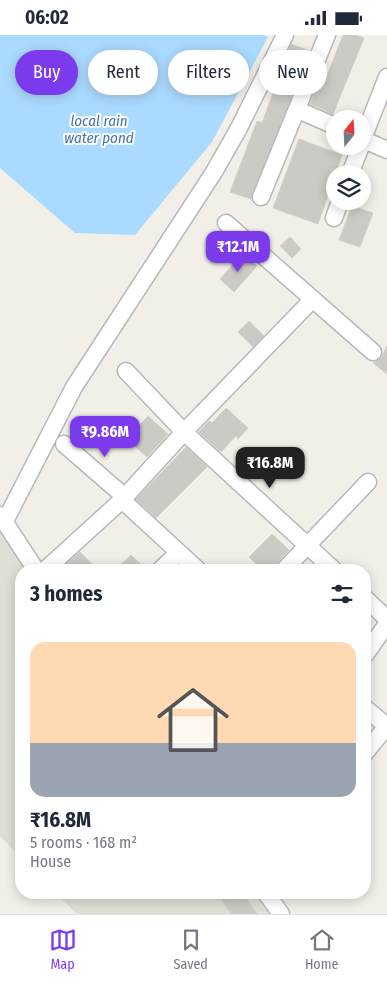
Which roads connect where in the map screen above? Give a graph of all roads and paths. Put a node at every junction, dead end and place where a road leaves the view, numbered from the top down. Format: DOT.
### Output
graph roads {
  1 [pos="285,35"];
  2 [pos="328,35"];
  3 [pos="387,77"];
  4 [pos="298,110"];
  5 [pos="371,118"];
  6 [pos="326,122"];
  7 [pos="371,144"];
  8 [pos="387,150"];
  9 [pos="261,197"];
  10 [pos="337,210"];
  11 [pos="334,218"];
  12 [pos="226,223"];
  13 [pos="312,299"];
  14 [pos="373,352"];
  15 [pos="126,371"];
  16 [pos="184,432"];
  17 [pos="64,444"];
  18 [pos="368,482"];
  19 [pos="123,498"];
  20 [pos="2,519"];
  21 [pos="308,546"];
  22 [pos="178,553"];
  23 [pos="32,564"];
  24 [pos="52,564"];
  25 [pos="166,564"];
  26 [pos="190,564"];
  27 [pos="290,564"];
  28 [pos="328,564"];
  29 [pos="371,604"];
  30 [pos="387,619"];
  31 [pos="387,624"];
  32 [pos="371,647"];
  33 [pos="371,712"];
  34 [pos="387,726"];
  35 [pos="371,746"];
  36 [pos="271,899"];
  37 [pos="282,914"];
  1 -- 20 [label="street"];
  2 -- 4 [label="street"];
  3 -- 5 [label="street"];
  4 -- 6 [label="street"];
  4 -- 9 [label="street"];
  7 -- 8 [label="street"];
  10 -- 11 [label="street"];
  12 -- 13 [label="street"];
  13 -- 14 [label="street"];
  13 -- 16 [label="street"];
  15 -- 16 [label="street"];
  16 -- 19 [label="street"];
  16 -- 21 [label="street"];
  17 -- 19 [label="street"];
  18 -- 21 [label="street"];
  19 -- 22 [label="street"];
  19 -- 24 [label="street"];
  20 -- 23 [label="street"];
  21 -- 27 [label="street"];
  21 -- 28 [label="street"];
  22 -- 25 [label="street"];
  22 -- 26 [label="street"];
  29 -- 30 [label="street"];
  31 -- 32 [label="street"];
  33 -- 34 [label="street"];
  34 -- 35 [label="street"];
  36 -- 37 [label="street"];
}
